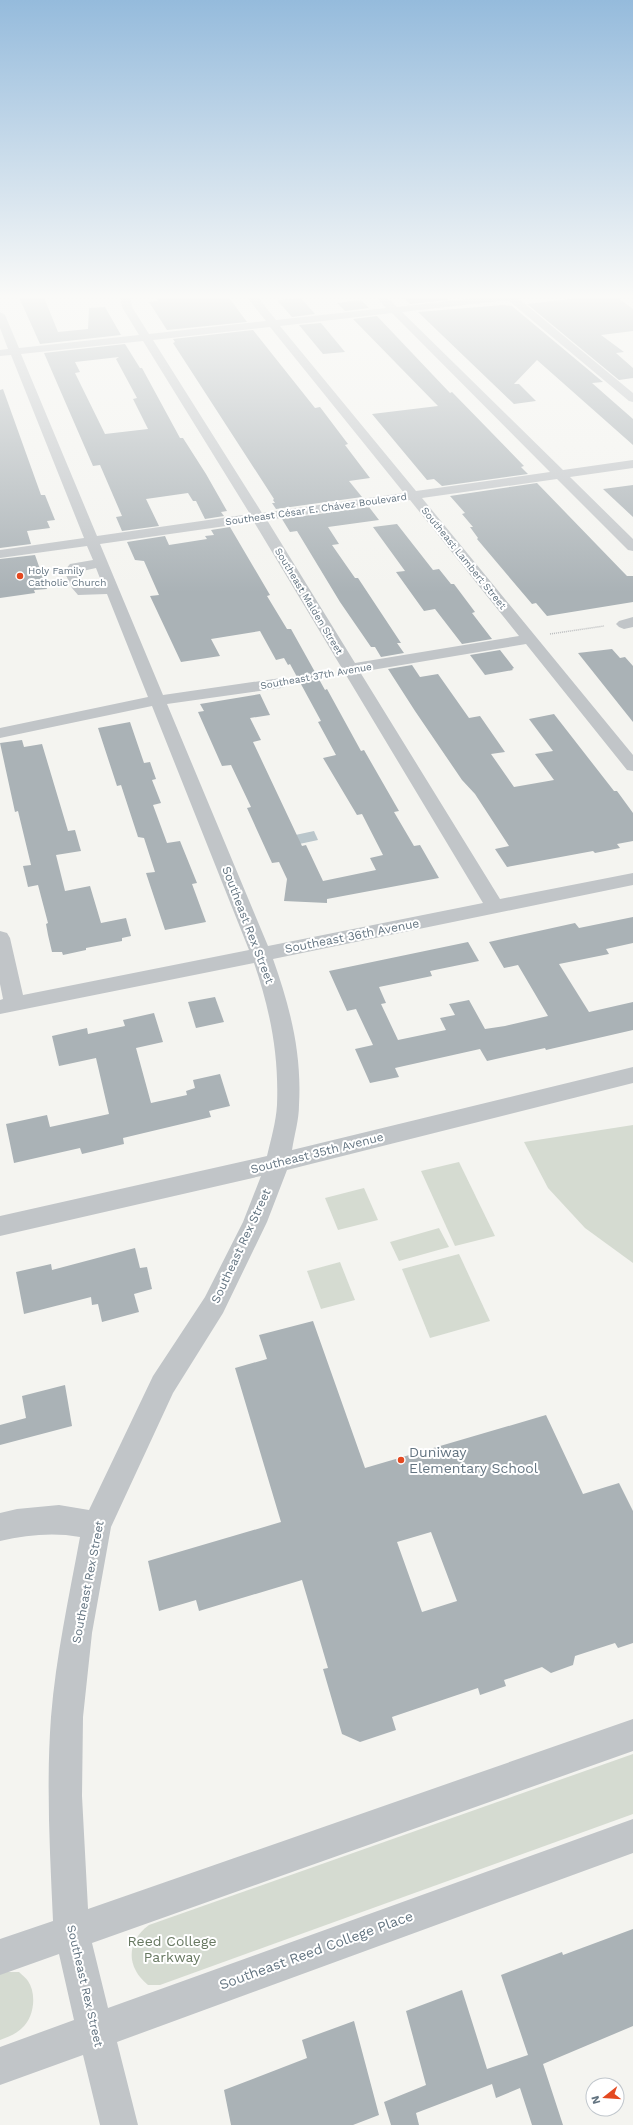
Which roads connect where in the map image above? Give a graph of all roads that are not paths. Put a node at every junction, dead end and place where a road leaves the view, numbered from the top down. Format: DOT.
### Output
graph roads {
  1 [pos="27,394"];
  2 [pos="181,394"];
  3 [pos="330,394"];
  4 [pos="480,394"];
  5 [pos="633,464"];
  6 [pos="561,474"];
  7 [pos="413,495"];
  8 [pos="258,517"];
  9 [pos="94,541"];
  10 [pos="633,547"];
  11 [pos="0,554"];
  12 [pos="102,563"];
  13 [pos="113,589"];
  14 [pos="530,639"];
  15 [pos="350,670"];
  16 [pos="281,683"];
  17 [pos="158,700"];
  18 [pos="0,733"];
  19 [pos="633,766"];
  20 [pos="633,879"];
  21 [pos="495,907"];
  22 [pos="0,938"];
  23 [pos="261,954"];
  24 [pos="7,1005"];
  25 [pos="633,1075"];
  26 [pos="278,1162"];
  27 [pos="0,1226"];
  28 [pos="97,1526"];
  29 [pos="0,1528"];
  30 [pos="633,1735"];
  31 [pos="633,1836"];
  32 [pos="71,1932"];
  33 [pos="0,1957"];
  34 [pos="94,2032"];
  35 [pos="0,2066"];
  36 [pos="119,2125"];
  1 -- 9 [label="street, Southeast Rex Street"];
  2 -- 8 [label="street, Southeast Malden Street"];
  3 -- 7 [label="street, Southeast Lambert Street"];
  4 -- 6 [label="street"];
  5 -- 6 [label="street, Southeast César E. Chávez Boulevard"];
  6 -- 7 [label="street, Southeast César E. Chávez Boulevard"];
  6 -- 10 [label="street"];
  7 -- 8 [label="street, Southeast César E. Chávez Boulevard"];
  7 -- 14 [label="street, Southeast Lambert Street"];
  8 -- 9 [label="street, Southeast César E. Chávez Boulevard"];
  8 -- 15 [label="street, Southeast Malden Street"];
  9 -- 11 [label="street, Southeast César E. Chávez Boulevard"];
  9 -- 12 [label="street, Southeast Rex Street"];
  12 -- 13 [label="street, Southeast Rex Street"];
  12 -- 13 [label="street"];
  13 -- 17 [label="street, Southeast Rex Street"];
  14 -- 15 [label="street, Southeast 37th Avenue"];
  14 -- 19 [label="street, Southeast Lambert Street"];
  15 -- 21 [label="street, Southeast Malden Street"];
  16 -- 17 [label="street, Southeast 37th Avenue"];
  17 -- 18 [label="street, Southeast 37th Avenue"];
  17 -- 23 [label="street, Southeast Rex Street"];
  20 -- 21 [label="street, Southeast 36th Avenue"];
  21 -- 23 [label="street, Southeast 36th Avenue"];
  22 -- 24 [label="street"];
  23 -- 24 [label="street, Southeast 36th Avenue"];
  23 -- 26 [label="street, Southeast Rex Street"];
  25 -- 26 [label="street, Southeast 35th Avenue"];
  26 -- 27 [label="street, Southeast 35th Avenue"];
  26 -- 28 [label="street, Southeast Rex Street"];
  28 -- 29 [label="street"];
  28 -- 32 [label="street, Southeast Rex Street"];
  30 -- 32 [label="street"];
  31 -- 34 [label="street, Southeast Reed College Place"];
  32 -- 33 [label="street"];
  32 -- 34 [label="street, Southeast Rex Street"];
  34 -- 35 [label="street, Southeast Reed College Place"];
  34 -- 36 [label="street, Southeast Rex Street"];
}
